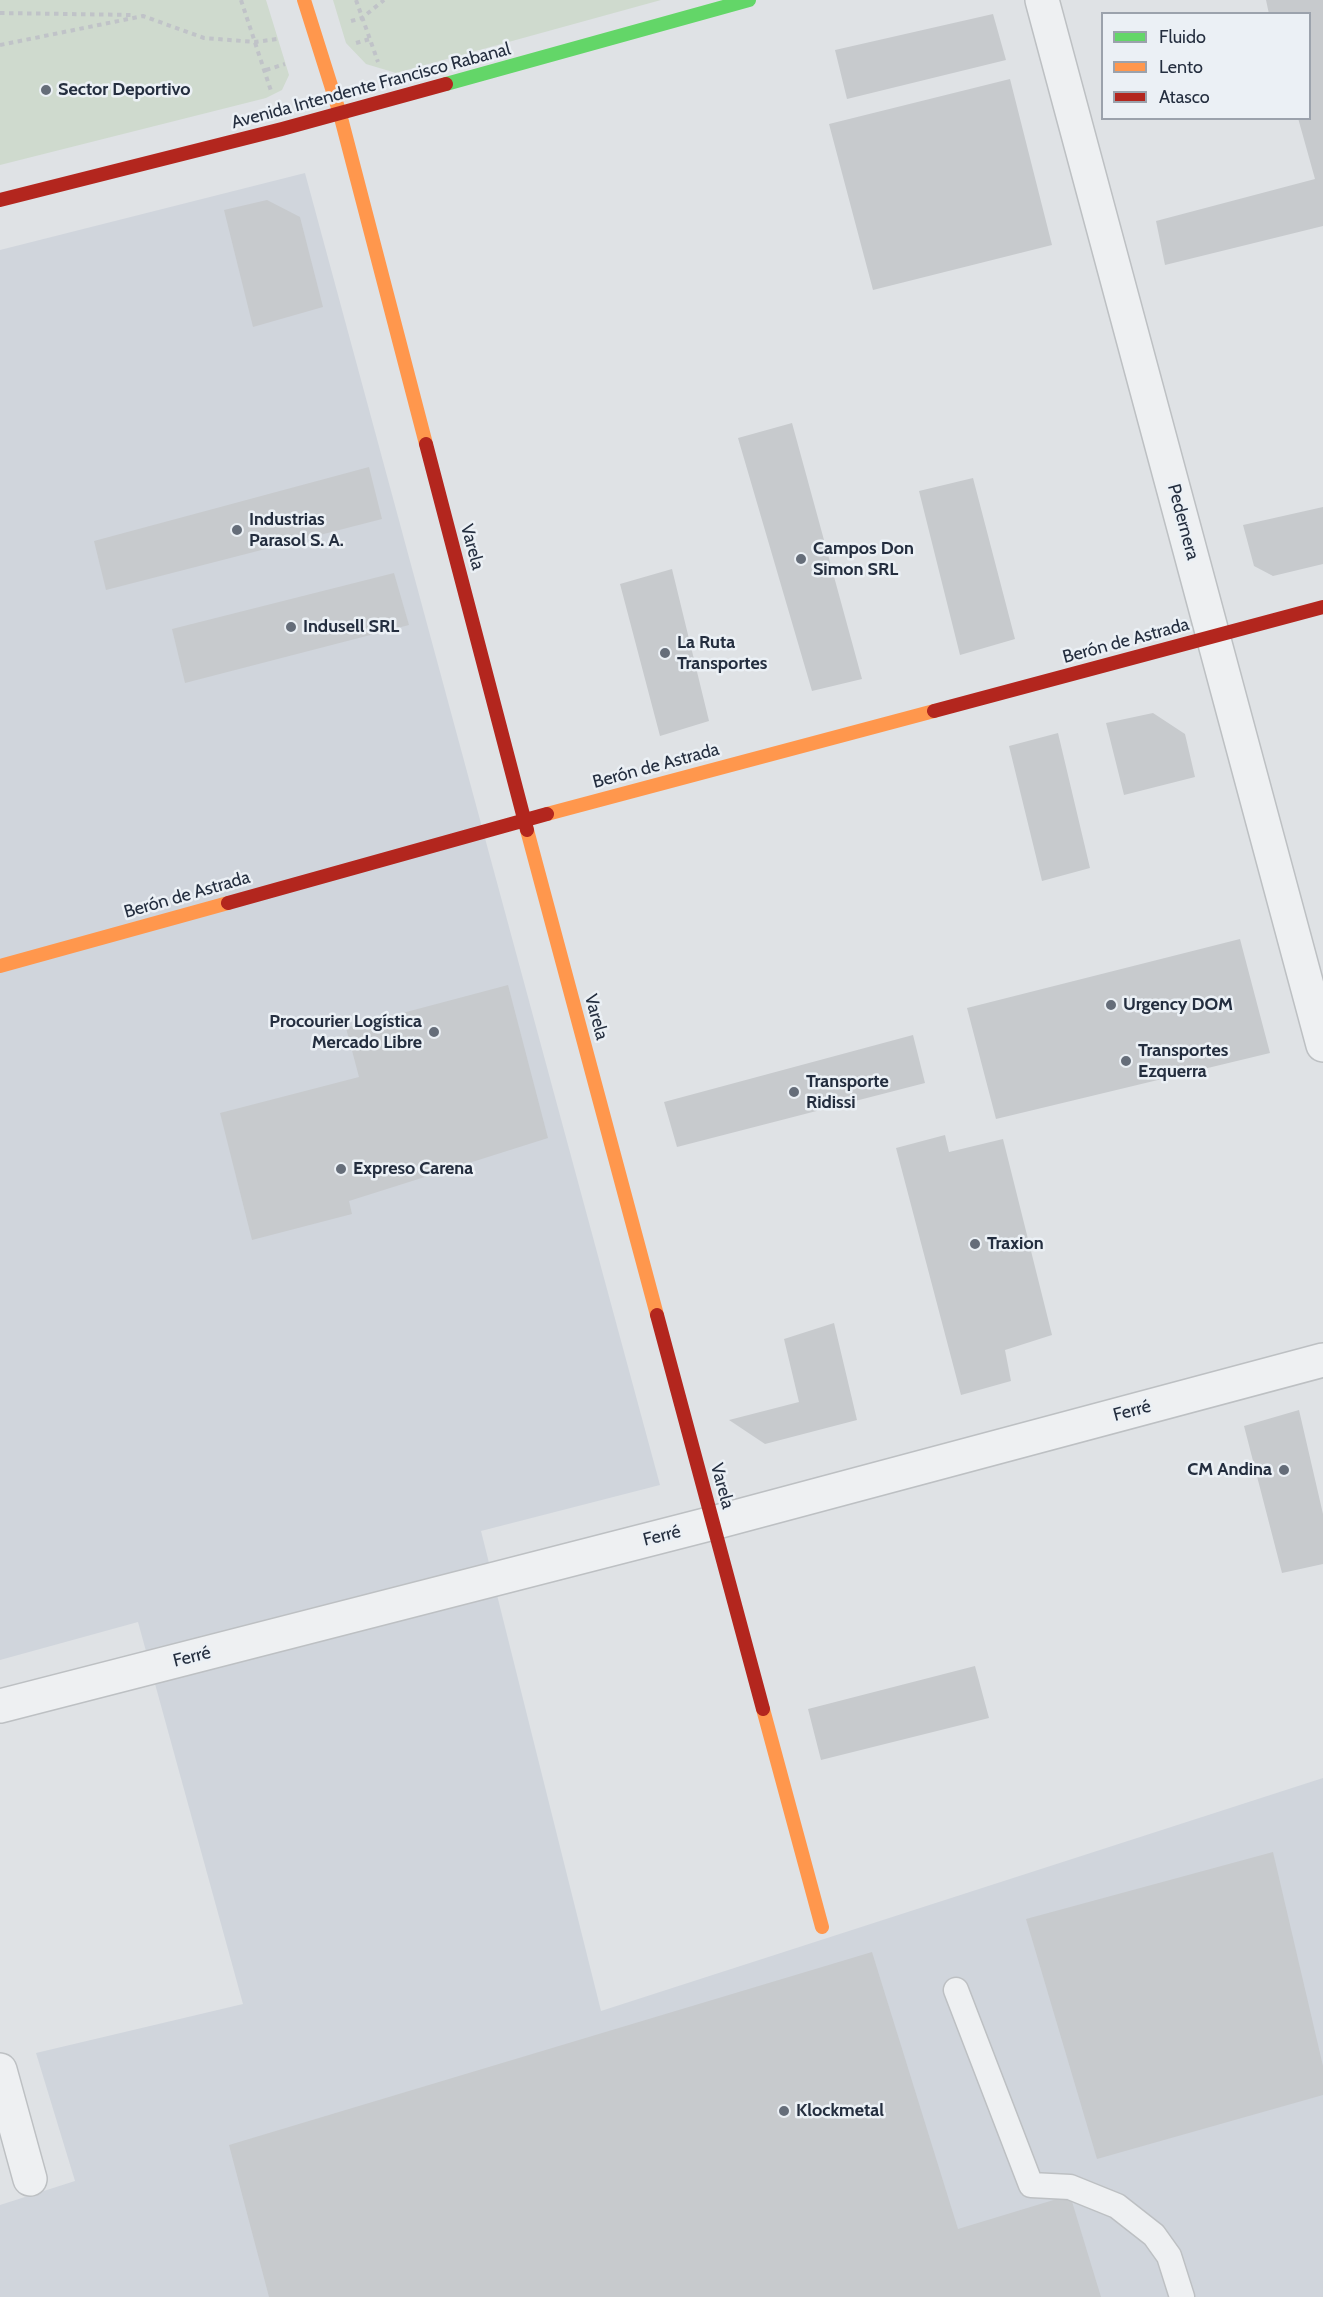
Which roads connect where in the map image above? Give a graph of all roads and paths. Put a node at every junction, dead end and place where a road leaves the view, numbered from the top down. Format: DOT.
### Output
graph roads {
  1 [pos="241,0"];
  2 [pos="304,0"];
  3 [pos="356,0"];
  4 [pos="384,0"];
  5 [pos="749,0"];
  6 [pos="1042,0"];
  7 [pos="0,14"];
  8 [pos="143,16"];
  9 [pos="362,18"];
  10 [pos="314,33"];
  11 [pos="255,42"];
  12 [pos="0,45"];
  13 [pos="392,99"];
  14 [pos="340,114"];
  15 [pos="282,129"];
  16 [pos="0,200"];
  17 [pos="1323,607"];
  18 [pos="1214,636"];
  19 [pos="524,820"];
  20 [pos="0,966"];
  21 [pos="1323,1045"];
  22 [pos="1323,1359"];
  23 [pos="713,1523"];
  24 [pos="0,1706"];
  25 [pos="822,1927"];
  26 [pos="956,1990"];
  27 [pos="0,2070"];
  28 [pos="30,2179"];
  29 [pos="1182,2297"];
  1 -- 11 [label="path"];
  2 -- 10 [label="street, Varela"];
  3 -- 9 [label="path"];
  4 -- 9 [label="path"];
  5 -- 13 [label="street, Avenida Intendente Francisco Rabanal"];
  6 -- 18 [label="street, Pedernera"];
  7 -- 8 [label="path"];
  8 -- 11 [label="path"];
  8 -- 12 [label="path"];
  9 -- 10 [label="path"];
  9 -- 13 [label="path"];
  10 -- 11 [label="path"];
  10 -- 14 [label="street, Varela"];
  11 -- 15 [label="path"];
  13 -- 14 [label="street, Avenida Intendente Francisco Rabanal"];
  14 -- 15 [label="street, Avenida Intendente Francisco Rabanal"];
  14 -- 19 [label="street, Varela"];
  15 -- 16 [label="street, Avenida Intendente Francisco Rabanal"];
  17 -- 18 [label="street, Berón de Astrada"];
  18 -- 19 [label="street, Berón de Astrada"];
  18 -- 21 [label="street, Pedernera"];
  19 -- 20 [label="street, Berón de Astrada"];
  19 -- 23 [label="street, Varela"];
  22 -- 23 [label="street, Ferré"];
  23 -- 24 [label="street, Ferré"];
  23 -- 25 [label="street, Varela"];
  26 -- 29 [label="lane"];
  27 -- 28 [label="street"];
}
